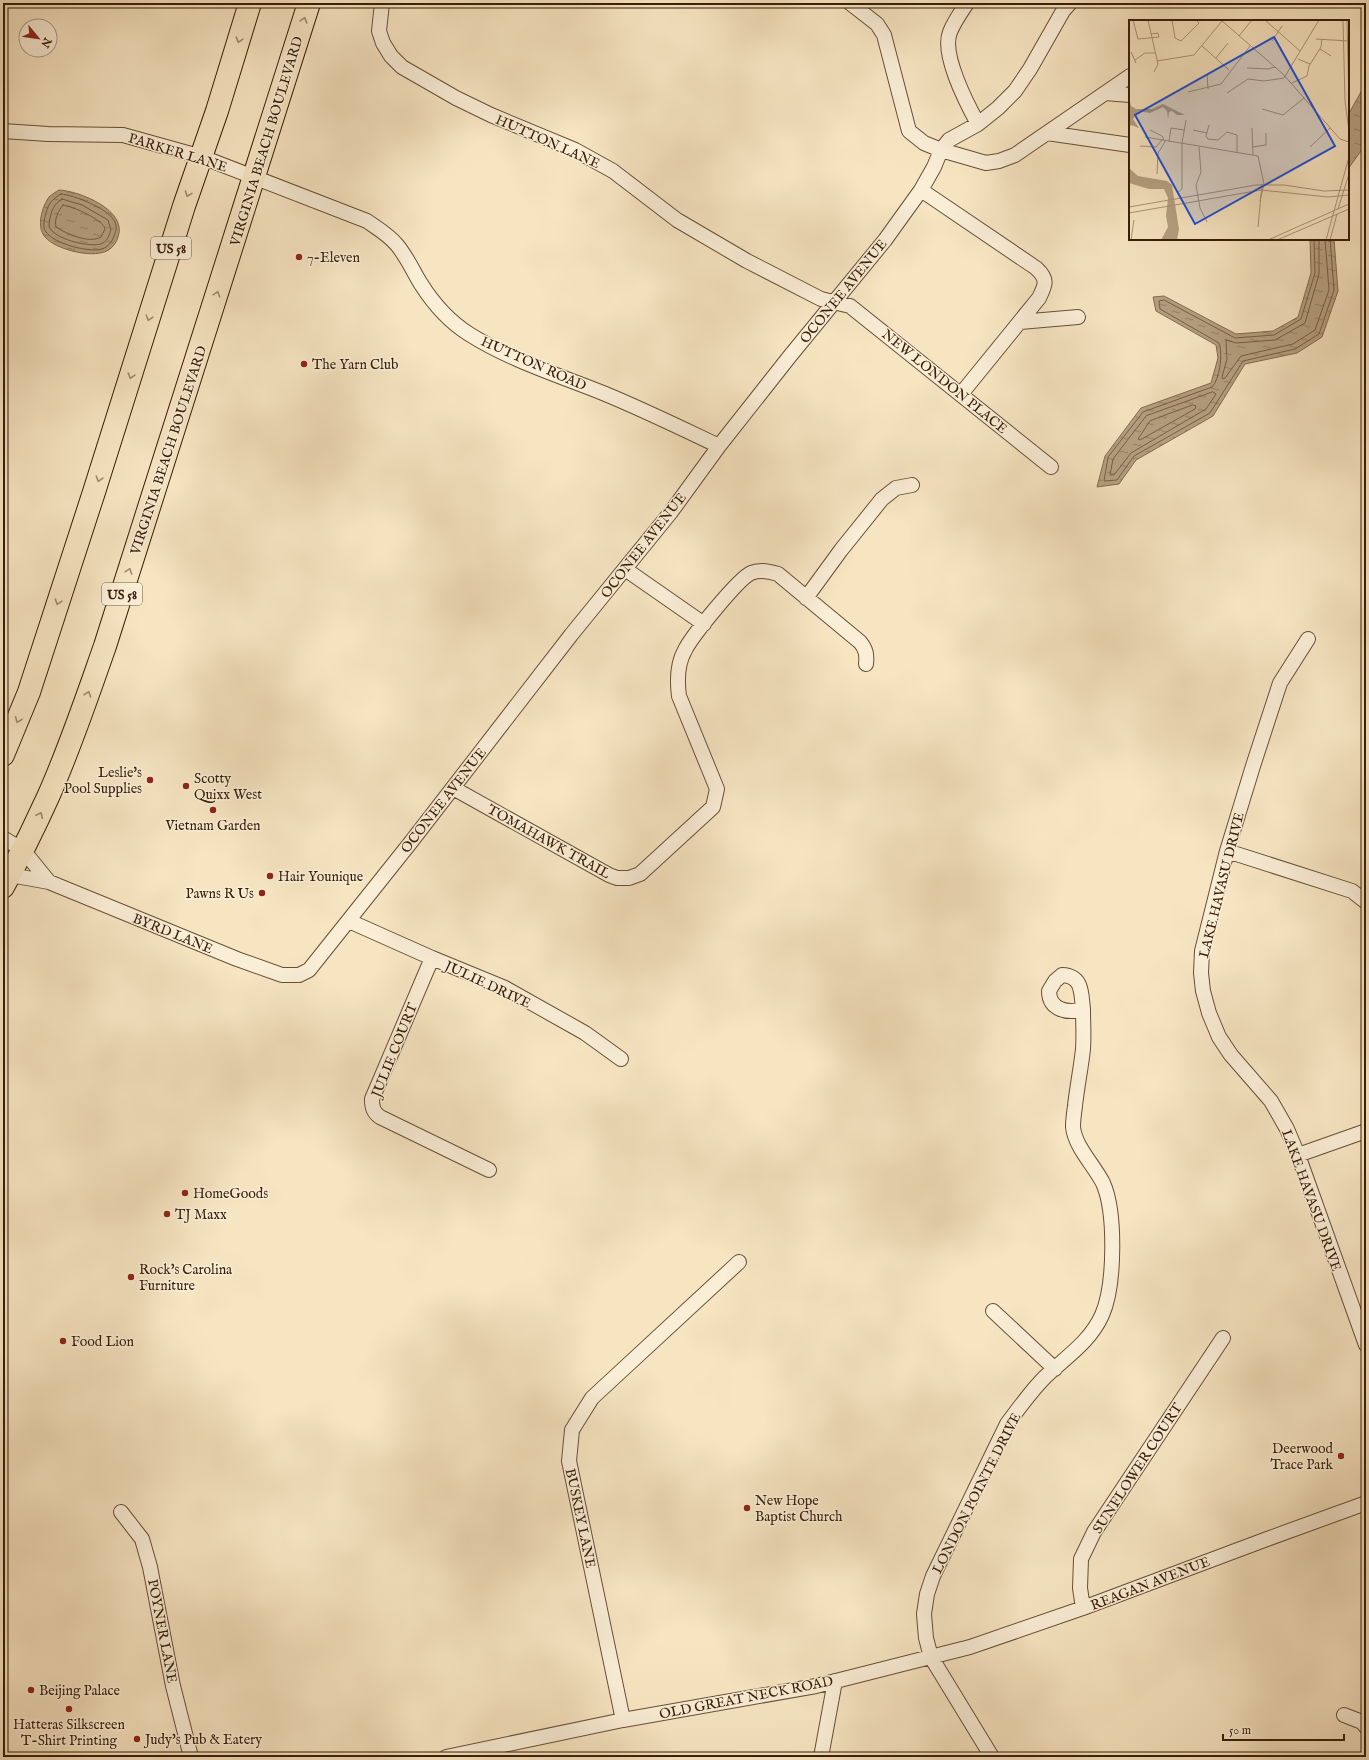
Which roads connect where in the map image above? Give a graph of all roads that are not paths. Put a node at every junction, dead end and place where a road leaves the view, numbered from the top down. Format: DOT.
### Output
graph roads {
  1 [pos="250,3"];
  2 [pos="309,3"];
  3 [pos="382,3"];
  4 [pos="850,3"];
  5 [pos="967,3"];
  6 [pos="1070,3"];
  7 [pos="1129,77"];
  8 [pos="1105,93"];
  9 [pos="1129,96"];
  10 [pos="978,124"];
  11 [pos="3,131"];
  12 [pos="1047,133"];
  13 [pos="1129,145"];
  14 [pos="941,150"];
  15 [pos="202,157"];
  16 [pos="255,177"];
  17 [pos="921,190"];
  18 [pos="835,302"];
  19 [pos="1078,317"];
  20 [pos="1020,322"];
  21 [pos="961,394"];
  22 [pos="719,446"];
  23 [pos="1051,467"];
  24 [pos="912,485"];
  25 [pos="625,569"];
  26 [pos="806,598"];
  27 [pos="704,624"];
  28 [pos="1308,639"];
  29 [pos="866,664"];
  30 [pos="3,755"];
  31 [pos="452,788"];
  32 [pos="3,838"];
  33 [pos="23,850"];
  34 [pos="1227,851"];
  35 [pos="5,877"];
  36 [pos="49,882"];
  37 [pos="1366,902"];
  38 [pos="349,921"];
  39 [pos="432,958"];
  40 [pos="299,975"];
  41 [pos="1083,1010"];
  42 [pos="621,1059"];
  43 [pos="1366,1130"];
  44 [pos="1298,1155"];
  45 [pos="489,1170"];
  46 [pos="739,1262"];
  47 [pos="993,1311"];
  48 [pos="1223,1338"];
  49 [pos="1366,1345"];
  50 [pos="1054,1369"];
  51 [pos="1366,1503"];
  52 [pos="121,1512"];
  53 [pos="1083,1608"];
  54 [pos="931,1657"];
  55 [pos="835,1681"];
  56 [pos="1344,1715"];
  57 [pos="623,1720"];
  58 [pos="1366,1727"];
  59 [pos="191,1757"];
  60 [pos="446,1757"];
  61 [pos="821,1757"];
  62 [pos="992,1757"];
  1 -- 15 [label="main road, US 58, one-way"];
  16 -- 2 [label="main road, VIRGINIA BEACH BOULEVARD / US 58, one-way"];
  3 -- 18 [label="street, HUTTON LANE"];
  4 -- 14 [label="street"];
  5 -- 10 [label="street"];
  6 -- 10 [label="street"];
  7 -- 8 [label="street"];
  8 -- 9 [label="street"];
  8 -- 12 [label="street"];
  10 -- 14 [label="street"];
  11 -- 15 [label="street, PARKER LANE"];
  12 -- 13 [label="street"];
  12 -- 14 [label="street"];
  14 -- 17 [label="street, OCONEE AVENUE"];
  15 -- 16 [label="street, PARKER LANE"];
  15 -- 30 [label="main road, US 58, one-way"];
  16 -- 22 [label="street, HUTTON ROAD"];
  33 -- 16 [label="main road, VIRGINIA BEACH BOULEVARD / US 58, one-way"];
  17 -- 18 [label="street, OCONEE AVENUE"];
  17 -- 20 [label="street"];
  18 -- 21 [label="street, NEW LONDON PLACE"];
  18 -- 22 [label="street, OCONEE AVENUE"];
  19 -- 20 [label="street"];
  20 -- 21 [label="street"];
  21 -- 23 [label="street, NEW LONDON PLACE"];
  22 -- 25 [label="street, OCONEE AVENUE"];
  24 -- 26 [label="street"];
  25 -- 27 [label="street"];
  25 -- 31 [label="street, OCONEE AVENUE"];
  26 -- 27 [label="street, TOMAHAWK TRAIL"];
  26 -- 29 [label="street, TOMAHAWK TRAIL"];
  27 -- 31 [label="street, TOMAHAWK TRAIL"];
  28 -- 34 [label="street, LAKE HAVASU DRIVE"];
  31 -- 38 [label="street, OCONEE AVENUE"];
  32 -- 33 [label="street, BYRD LANE"];
  33 -- 35 [label="main road, VIRGINIA BEACH BOULEVARD / US 58"];
  33 -- 36 [label="street, BYRD LANE"];
  34 -- 37 [label="street"];
  34 -- 44 [label="street, LAKE HAVASU DRIVE"];
  35 -- 36 [label="street, BYRD LANE"];
  36 -- 40 [label="street, BYRD LANE"];
  38 -- 39 [label="street, JULIE DRIVE"];
  38 -- 40 [label="street, OCONEE AVENUE"];
  39 -- 42 [label="street, JULIE DRIVE"];
  39 -- 45 [label="street, JULIE COURT"];
  41 -- 50 [label="street, LONDON POINTE DRIVE"];
  43 -- 44 [label="street"];
  44 -- 49 [label="street, LAKE HAVASU DRIVE"];
  46 -- 57 [label="street, BUSKEY LANE"];
  47 -- 50 [label="street"];
  48 -- 53 [label="street, SUNFLOWER COURT"];
  50 -- 54 [label="street, LONDON POINTE DRIVE"];
  51 -- 53 [label="street, REAGAN AVENUE"];
  52 -- 59 [label="street, POYNER LANE"];
  53 -- 54 [label="street, REAGAN AVENUE"];
  54 -- 55 [label="street, OLD GREAT NECK ROAD"];
  54 -- 62 [label="street"];
  55 -- 57 [label="street, OLD GREAT NECK ROAD"];
  55 -- 61 [label="street"];
  56 -- 58 [label="street"];
  57 -- 60 [label="street, OLD GREAT NECK ROAD"];
}
